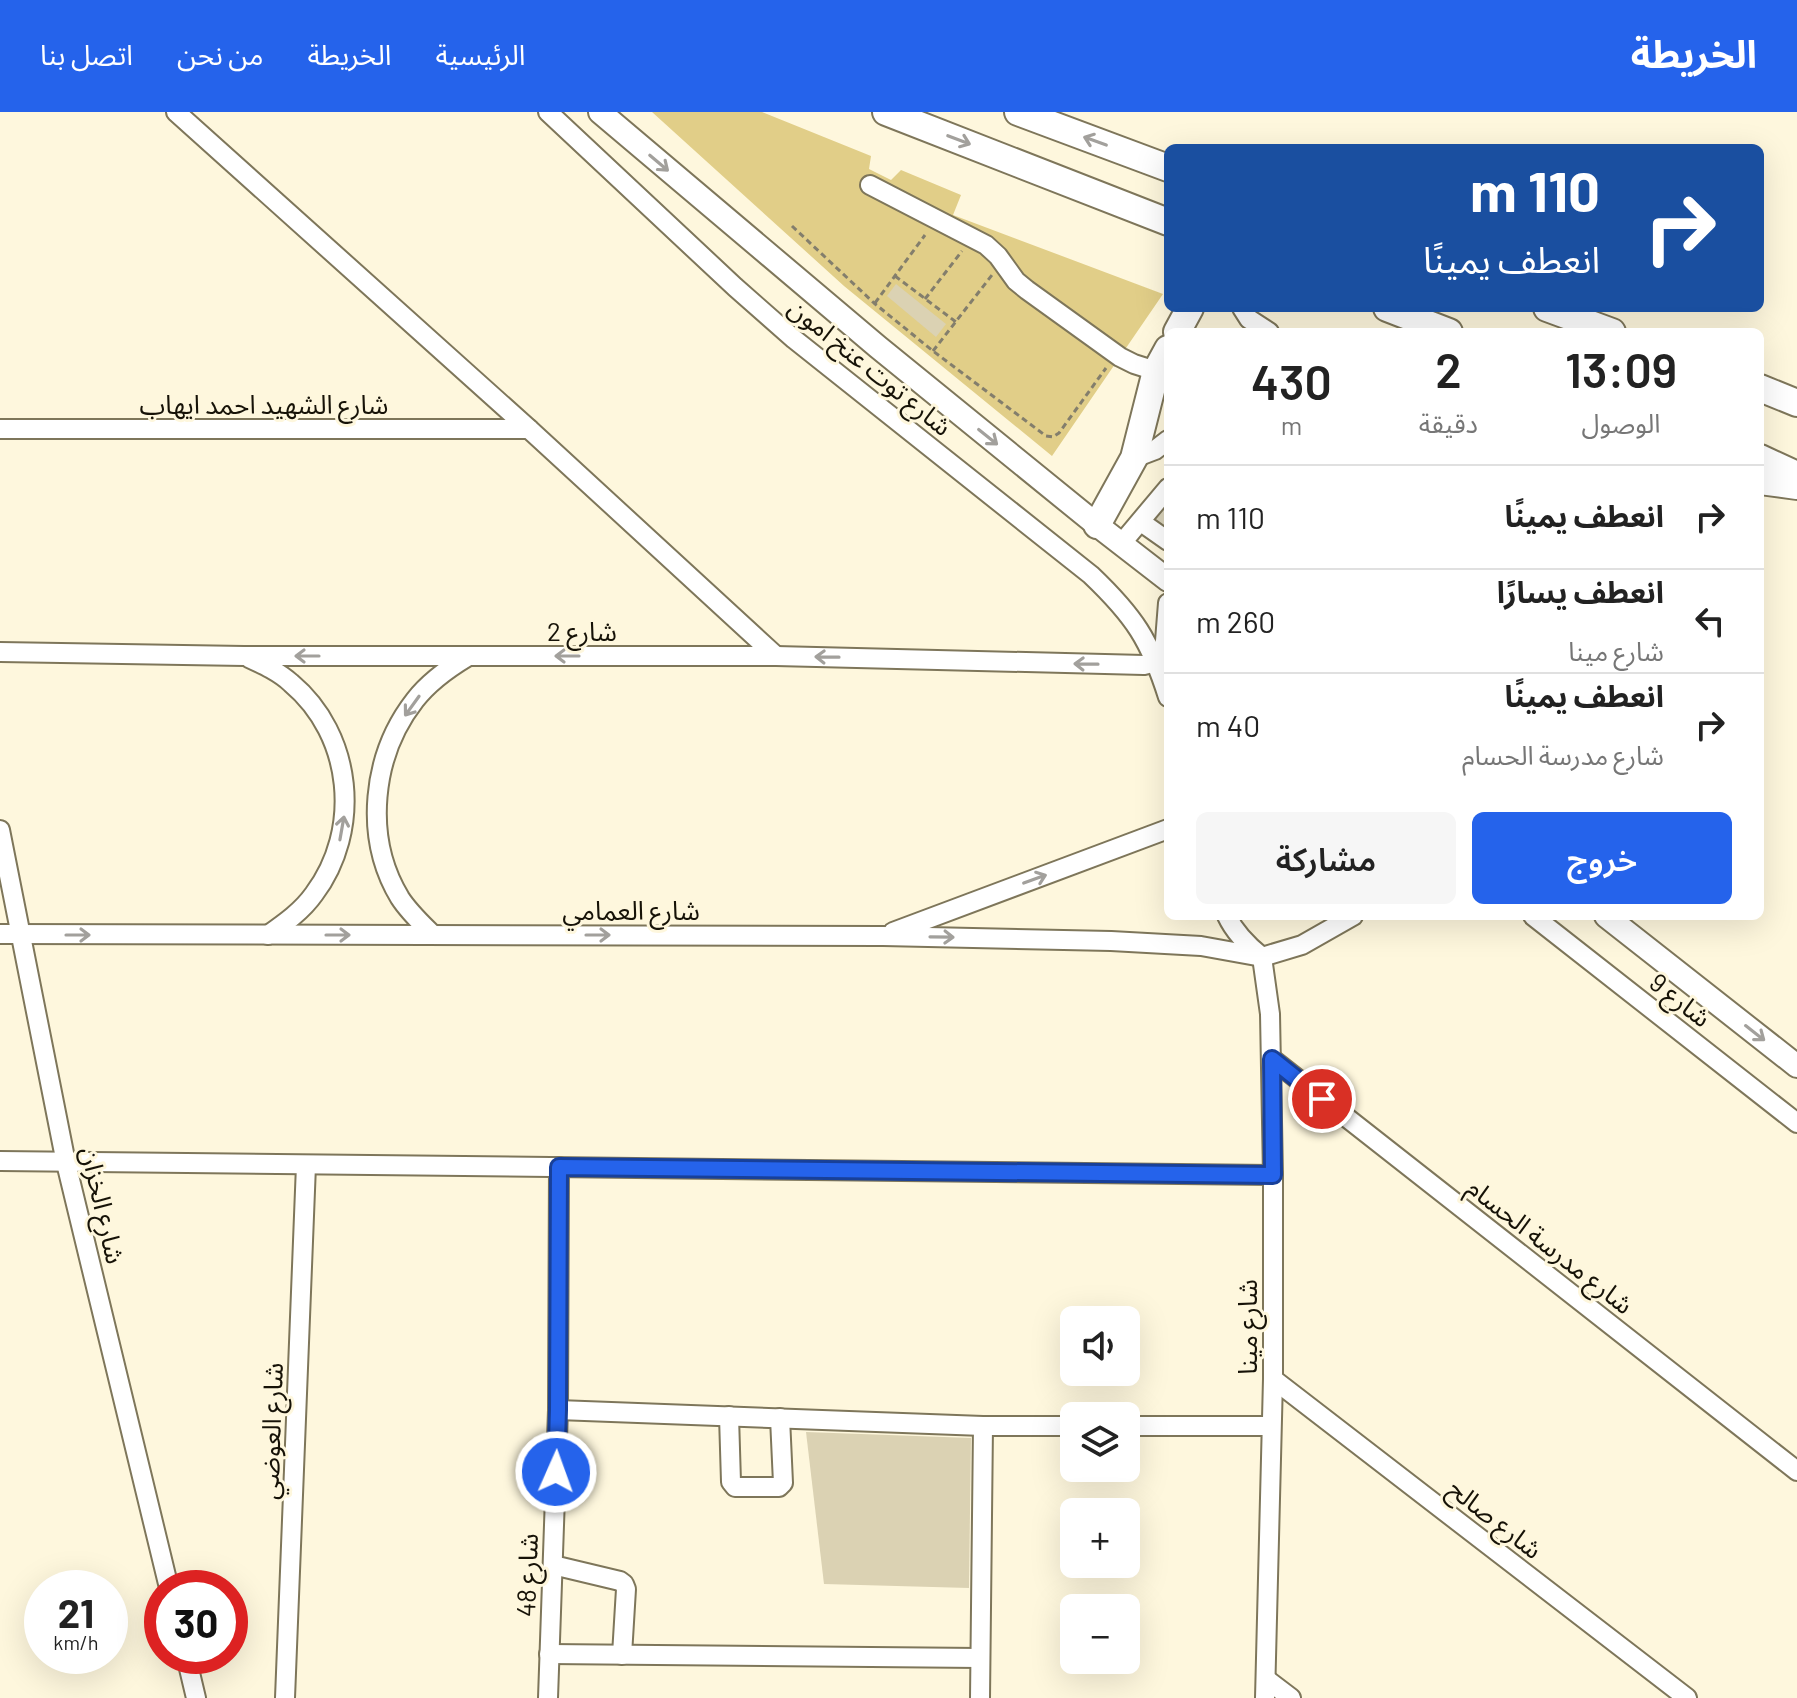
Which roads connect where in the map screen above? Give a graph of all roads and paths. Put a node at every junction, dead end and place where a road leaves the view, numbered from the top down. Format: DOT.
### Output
graph roads {
  1 [pos="176,112"];
  2 [pos="548,112"];
  3 [pos="600,112"];
  4 [pos="886,112"];
  5 [pos="1018,112"];
  6 [pos="1164,167"];
  7 [pos="870,185"];
  8 [pos="937,219"];
  9 [pos="1164,220"];
  10 [pos="792,226"];
  11 [pos="972,237"];
  12 [pos="1002,262"];
  13 [pos="895,276"];
  14 [pos="925,299"];
  15 [pos="874,303"];
  16 [pos="1245,312"];
  17 [pos="1397,312"];
  18 [pos="1558,312"];
  19 [pos="956,322"];
  20 [pos="1257,328"];
  21 [pos="1439,328"];
  22 [pos="1601,328"];
  23 [pos="933,351"];
  24 [pos="1116,355"];
  25 [pos="1162,360"];
  26 [pos="1764,390"];
  27 [pos="1797,403"];
  28 [pos="0,429"];
  29 [pos="529,429"];
  30 [pos="1164,445"];
  31 [pos="1134,458"];
  32 [pos="1764,460"];
  33 [pos="1797,475"];
  34 [pos="1764,482"];
  35 [pos="1797,486"];
  36 [pos="1158,505"];
  37 [pos="1097,525"];
  38 [pos="1164,527"];
  39 [pos="1121,544"];
  40 [pos="1164,577"];
  41 [pos="0,652"];
  42 [pos="469,655"];
  43 [pos="244,656"];
  44 [pos="776,656"];
  45 [pos="1163,664"];
  46 [pos="0,830"];
  47 [pos="1164,831"];
  48 [pos="1229,920"];
  49 [pos="1346,920"];
  50 [pos="1538,920"];
  51 [pos="1611,920"];
  52 [pos="0,934"];
  53 [pos="20,934"];
  54 [pos="268,935"];
  55 [pos="433,935"];
  56 [pos="883,936"];
  57 [pos="1262,957"];
  58 [pos="1272,1059"];
  59 [pos="1797,1066"];
  60 [pos="1797,1123"];
  61 [pos="0,1161"];
  62 [pos="66,1163"];
  63 [pos="306,1165"];
  64 [pos="559,1167"];
  65 [pos="1273,1175"];
  66 [pos="1273,1379"];
  67 [pos="558,1410"];
  68 [pos="729,1416"];
  69 [pos="780,1418"];
  70 [pos="983,1426"];
  71 [pos="1060,1426"];
  72 [pos="1140,1426"];
  73 [pos="1270,1426"];
  74 [pos="1797,1471"];
  75 [pos="553,1565"];
  76 [pos="165,1570"];
  77 [pos="549,1654"];
  78 [pos="622,1655"];
  79 [pos="980,1658"];
  80 [pos="190,1674"];
  81 [pos="1266,1679"];
  82 [pos="196,1698"];
  83 [pos="285,1698"];
  84 [pos="548,1698"];
  85 [pos="980,1698"];
  86 [pos="1265,1698"];
  87 [pos="1291,1698"];
  88 [pos="1687,1698"];
  1 -- 29 [label="street"];
  2 -- 45 [label="street, شارع توت عنخ امون"];
  3 -- 37 [label="main road, one-way"];
  4 -- 9 [label="highway, one-way"];
  6 -- 5 [label="highway, one-way"];
  7 -- 8 [label="street"];
  8 -- 11 [label="street"];
  8 -- 13 [label="path"];
  10 -- 15 [label="path"];
  11 -- 12 [label="street"];
  11 -- 14 [label="path"];
  12 -- 19 [label="path"];
  12 -- 24 [label="street"];
  13 -- 14 [label="path"];
  13 -- 15 [label="path"];
  14 -- 19 [label="path"];
  15 -- 23 [label="path"];
  16 -- 20 [label="street"];
  17 -- 21 [label="highway"];
  18 -- 22 [label="highway"];
  19 -- 23 [label="path"];
  23 -- 24 [label="path"];
  24 -- 25 [label="street"];
  25 -- 31 [label="highway"];
  26 -- 27 [label="highway"];
  28 -- 29 [label="street, شارع الشهيد احمد ايهاب"];
  29 -- 44 [label="street"];
  30 -- 31 [label="street"];
  31 -- 37 [label="highway"];
  32 -- 33 [label="highway"];
  34 -- 35 [label="highway"];
  36 -- 38 [label="street"];
  36 -- 39 [label="street"];
  37 -- 39 [label="main road"];
  39 -- 40 [label="main road"];
  41 -- 43 [label="street, شارع 2"];
  42 -- 43 [label="street, شارع 2, one-way"];
  44 -- 42 [label="street, شارع 2, one-way"];
  42 -- 55 [label="street, one-way"];
  54 -- 43 [label="street, one-way"];
  45 -- 44 [label="street, شارع 2, one-way"];
  46 -- 53 [label="street, شارع الخزان"];
  56 -- 47 [label="street, one-way"];
  48 -- 57 [label="street"];
  49 -- 57 [label="street"];
  50 -- 60 [label="street, شارع 9"];
  51 -- 59 [label="main road, one-way"];
  52 -- 53 [label="street, شارع العمامي"];
  53 -- 54 [label="street, شارع العمامي, one-way"];
  53 -- 62 [label="street, شارع الخزان"];
  54 -- 55 [label="street, شارع العمامي, one-way"];
  55 -- 56 [label="street, شارع العمامي, one-way"];
  56 -- 57 [label="street, شارع العمامي, one-way"];
  57 -- 58 [label="street, شارع مينا"];
  58 -- 65 [label="street, شارع مينا"];
  58 -- 74 [label="street, شارع مدرسة الحسام"];
  61 -- 62 [label="street"];
  62 -- 63 [label="street"];
  62 -- 76 [label="street, شارع الخزان"];
  63 -- 64 [label="street"];
  63 -- 83 [label="street, شارع العوضي"];
  64 -- 65 [label="street"];
  64 -- 67 [label="street, شارع 48"];
  65 -- 66 [label="street, شارع مينا"];
  66 -- 73 [label="street, شارع مينا"];
  66 -- 88 [label="street, شارع صالح"];
  67 -- 68 [label="street"];
  67 -- 75 [label="street, شارع 48"];
  68 -- 69 [label="street"];
  68 -- 69 [label="street"];
  69 -- 70 [label="street"];
  70 -- 71 [label="street"];
  70 -- 79 [label="street"];
  72 -- 73 [label="street"];
  73 -- 81 [label="street, شارع مينا"];
  75 -- 77 [label="street, شارع 48"];
  75 -- 78 [label="street"];
  77 -- 78 [label="street"];
  77 -- 84 [label="street, شارع 48"];
  78 -- 79 [label="street"];
  79 -- 85 [label="street"];
  80 -- 82 [label="street"];
  81 -- 86 [label="street, شارع مينا"];
  81 -- 87 [label="street"];
}
